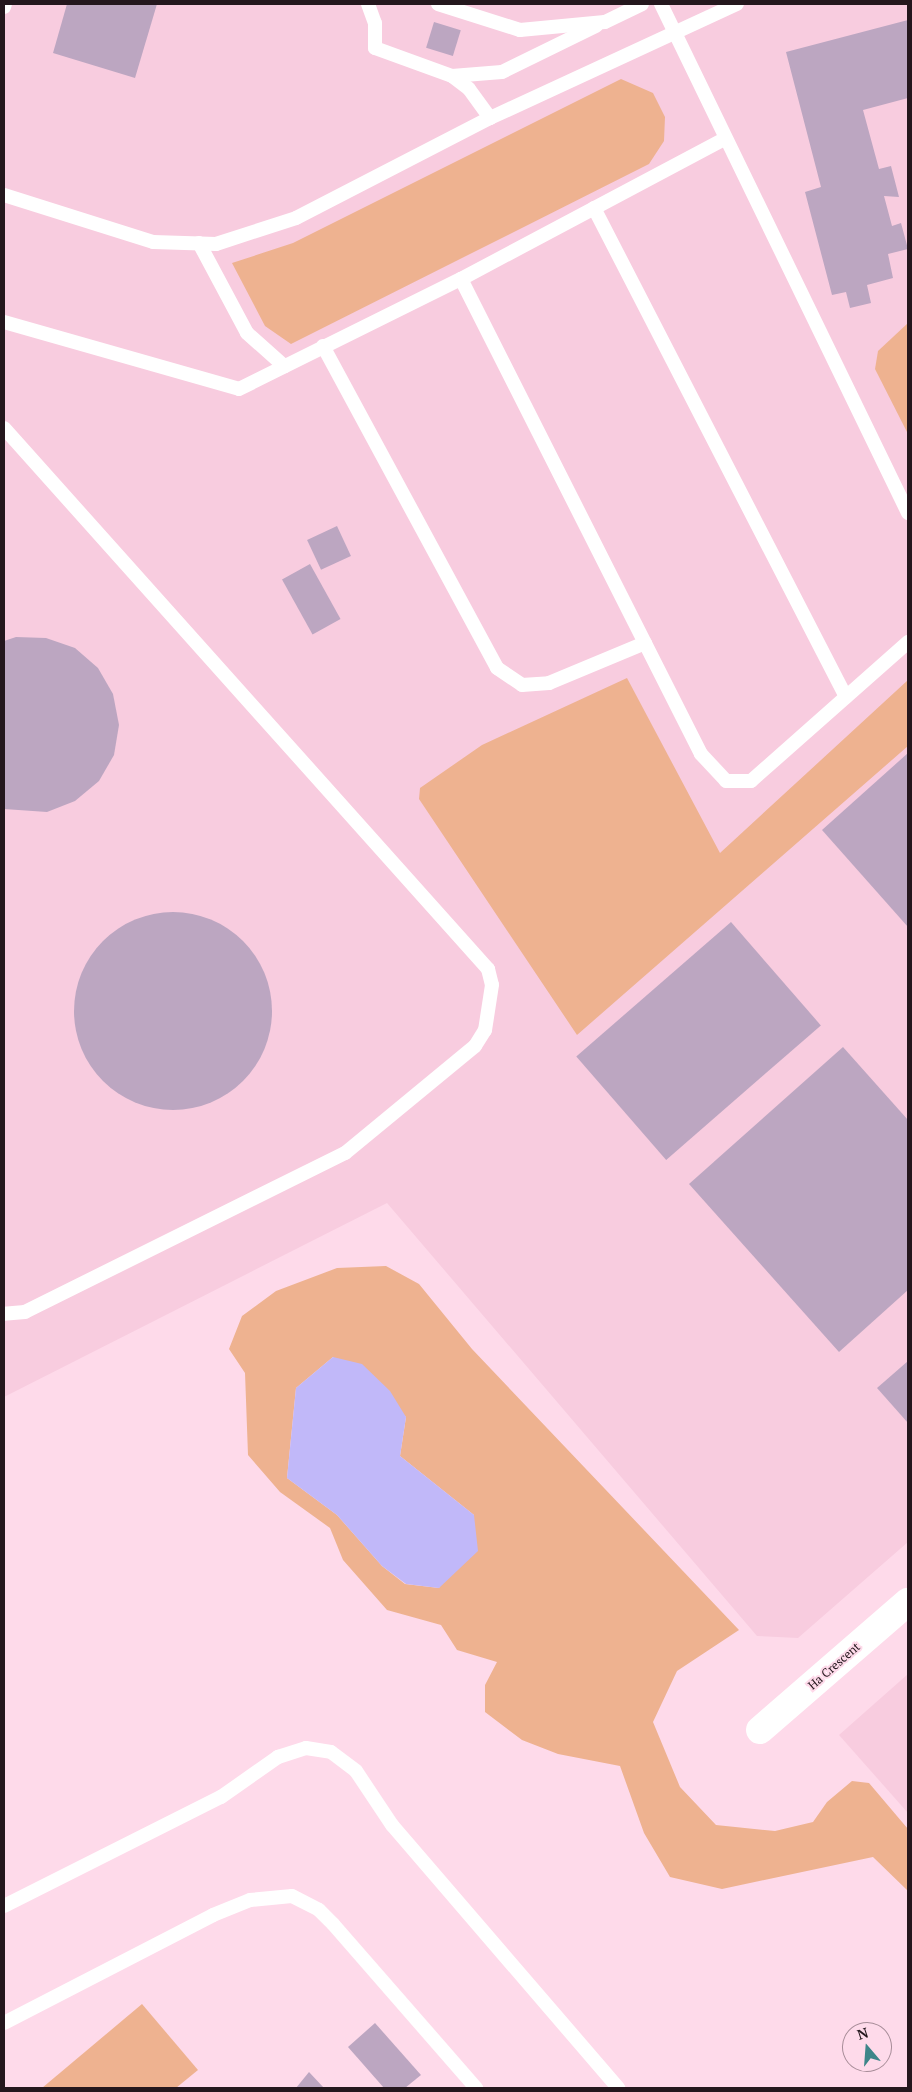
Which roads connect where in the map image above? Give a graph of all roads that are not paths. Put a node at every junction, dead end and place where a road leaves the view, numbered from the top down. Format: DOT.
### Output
graph roads {
  1 [pos="5,4"];
  2 [pos="368,4"];
  3 [pos="438,4"];
  4 [pos="642,4"];
  5 [pos="661,4"];
  6 [pos="737,4"];
  7 [pos="4,7"];
  8 [pos="604,22"];
  9 [pos="674,34"];
  10 [pos="452,76"];
  11 [pos="490,118"];
  12 [pos="724,140"];
  13 [pos="4,195"];
  14 [pos="594,208"];
  15 [pos="199,243"];
  16 [pos="460,279"];
  17 [pos="4,322"];
  18 [pos="323,346"];
  19 [pos="284,366"];
  20 [pos="4,428"];
  21 [pos="908,513"];
  22 [pos="908,642"];
  23 [pos="645,643"];
  24 [pos="846,696"];
  25 [pos="4,1314"];
  26 [pos="908,1602"];
  27 [pos="760,1730"];
  28 [pos="4,1906"];
  29 [pos="4,2023"];
  30 [pos="476,2088"];
  31 [pos="618,2088"];
  1 -- 7 [label="lane"];
  2 -- 10 [label="lane"];
  3 -- 8 [label="lane"];
  4 -- 8 [label="lane"];
  5 -- 9 [label="lane"];
  6 -- 9 [label="lane"];
  8 -- 10 [label="lane"];
  9 -- 11 [label="lane"];
  9 -- 12 [label="lane"];
  10 -- 11 [label="lane"];
  11 -- 15 [label="lane"];
  12 -- 14 [label="lane"];
  12 -- 21 [label="lane"];
  13 -- 15 [label="lane"];
  14 -- 16 [label="lane"];
  14 -- 24 [label="lane"];
  15 -- 19 [label="lane"];
  16 -- 18 [label="lane"];
  16 -- 23 [label="lane"];
  17 -- 19 [label="lane"];
  18 -- 19 [label="lane"];
  18 -- 23 [label="lane"];
  20 -- 25 [label="lane"];
  22 -- 24 [label="lane"];
  23 -- 24 [label="lane"];
  26 -- 27 [label="street, Ha Crescent"];
  28 -- 31 [label="lane"];
  29 -- 30 [label="lane"];
}
